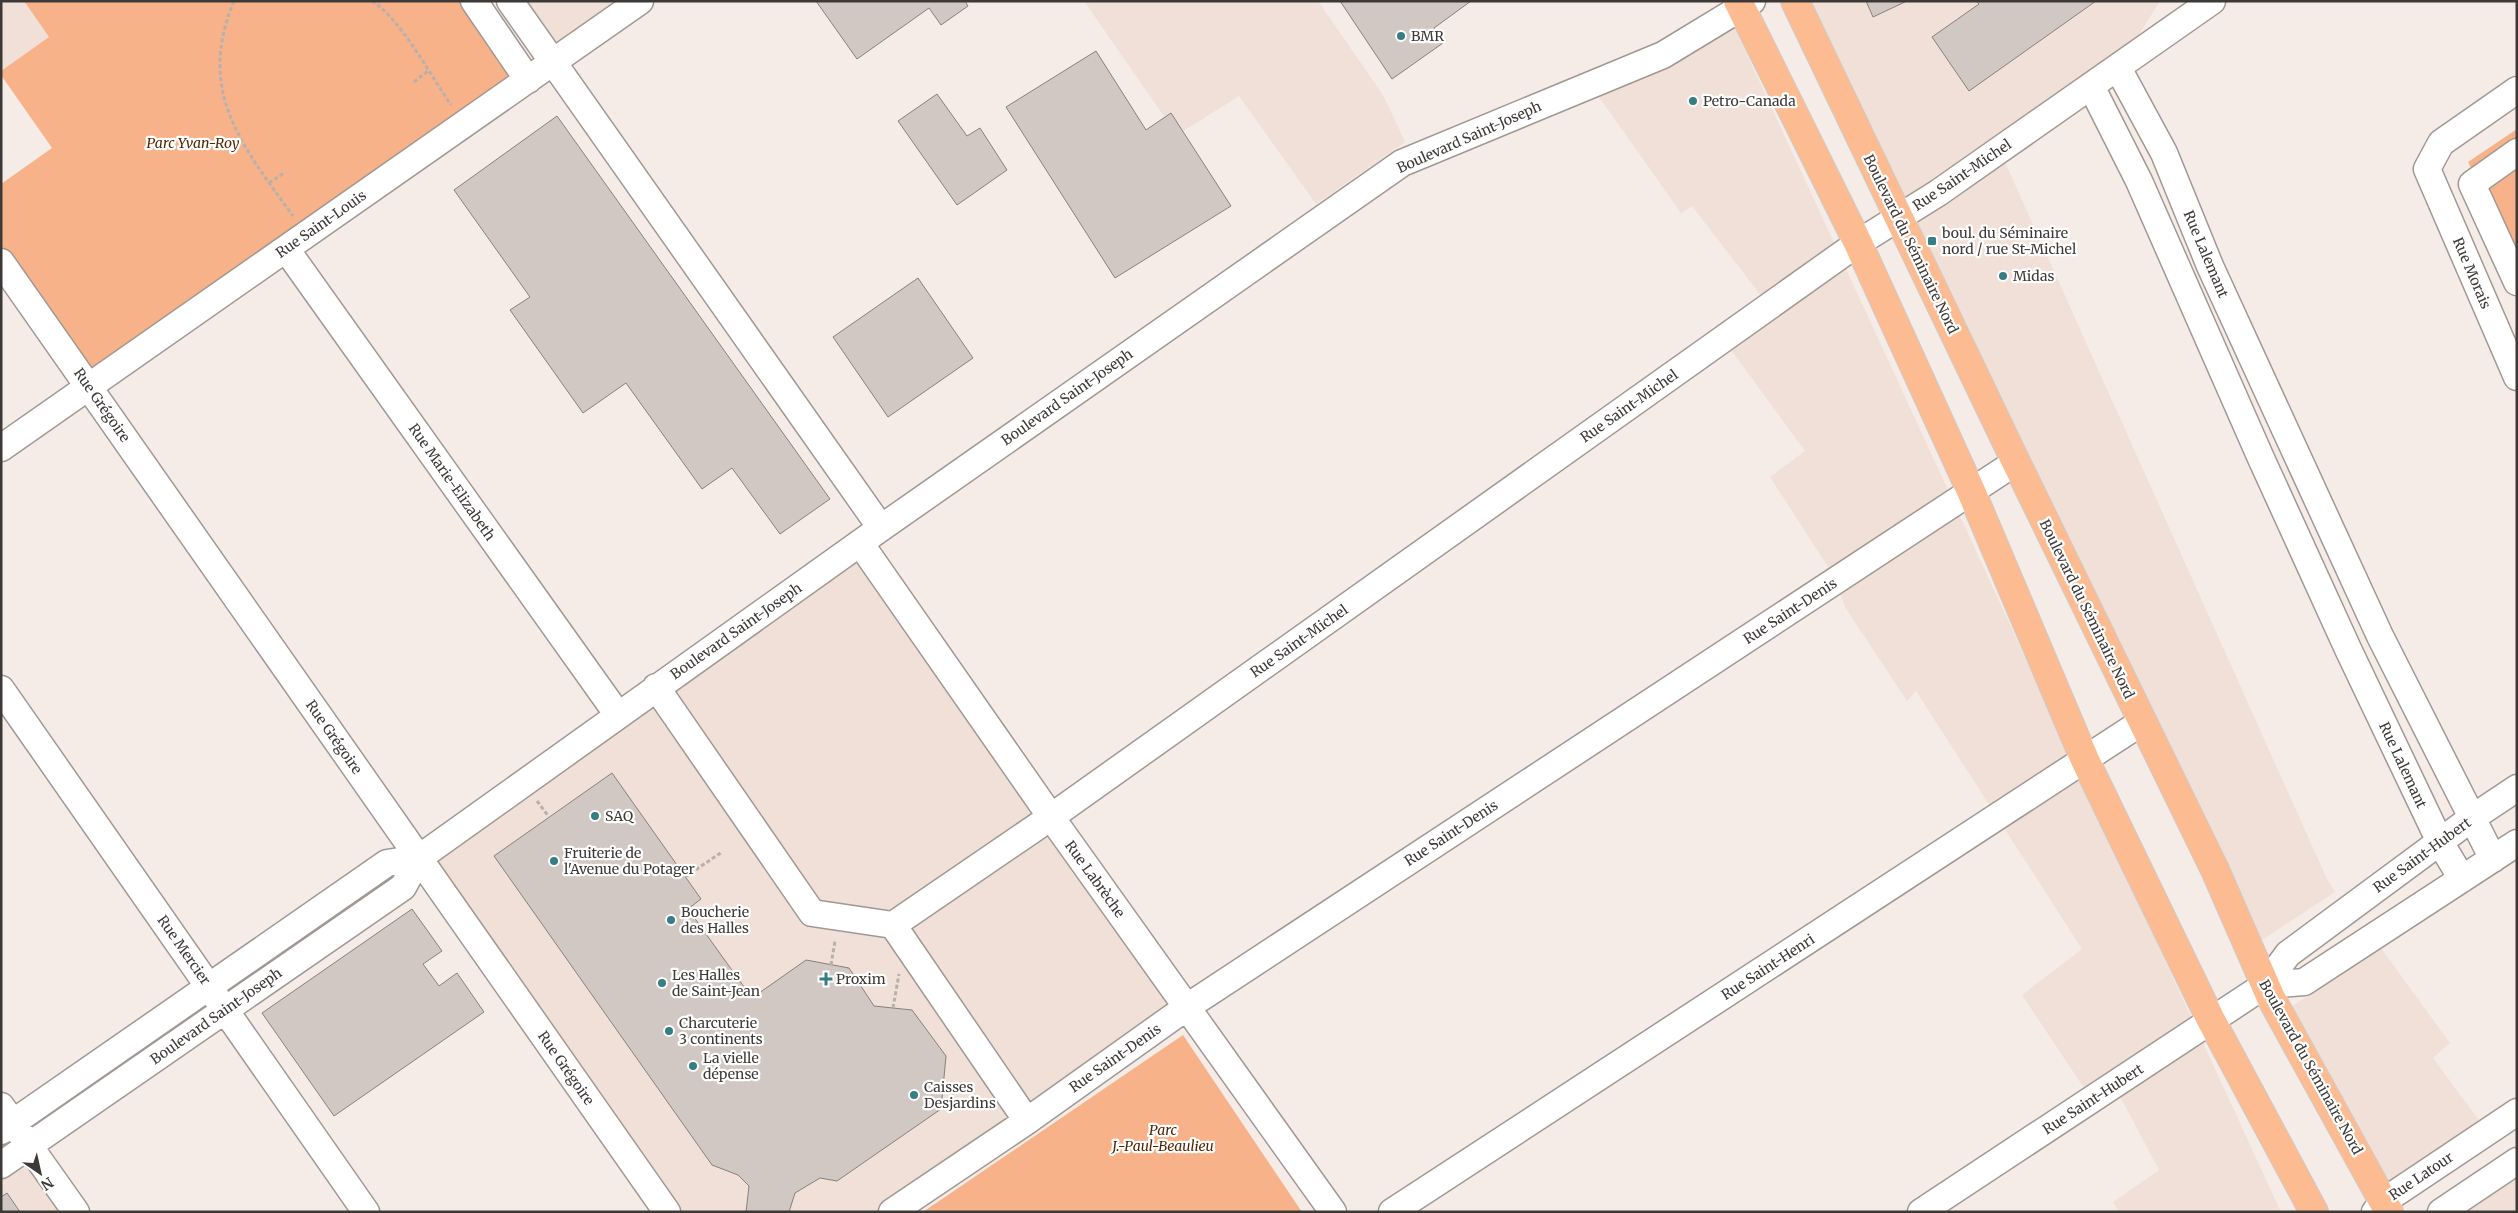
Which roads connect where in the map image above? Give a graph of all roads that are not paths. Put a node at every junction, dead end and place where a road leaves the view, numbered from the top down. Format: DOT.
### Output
graph roads {
  1 [pos="474,1"];
  2 [pos="510,1"];
  3 [pos="640,1"];
  4 [pos="1795,1"];
  5 [pos="2212,1"];
  6 [pos="1744,4"];
  7 [pos="553,62"];
  8 [pos="2118,68"];
  9 [pos="528,80"];
  10 [pos="2091,86"];
  11 [pos="2517,90"];
  12 [pos="2517,152"];
  13 [pos="2427,169"];
  14 [pos="2472,184"];
  15 [pos="1898,218"];
  16 [pos="296,242"];
  17 [pos="1858,243"];
  18 [pos="1,262"];
  19 [pos="2517,282"];
  20 [pos="2517,377"];
  21 [pos="89,386"];
  22 [pos="2291,443"];
  23 [pos="1,448"];
  24 [pos="2260,456"];
  25 [pos="2016,462"];
  26 [pos="1971,491"];
  27 [pos="881,528"];
  28 [pos="860,543"];
  29 [pos="2380,636"];
  30 [pos="2348,649"];
  31 [pos="656,687"];
  32 [pos="1,689"];
  33 [pos="618,715"];
  34 [pos="2142,722"];
  35 [pos="2086,760"];
  36 [pos="2517,788"];
  37 [pos="1050,817"];
  38 [pos="2472,818"];
  39 [pos="2440,842"];
  40 [pos="2517,843"];
  41 [pos="419,858"];
  42 [pos="2493,859"];
  43 [pos="2462,879"];
  44 [pos="893,926"];
  45 [pos="2265,985"];
  46 [pos="209,986"];
  47 [pos="1187,1007"];
  48 [pos="225,1010"];
  49 [pos="2211,1020"];
  50 [pos="2517,1112"];
  51 [pos="5,1120"];
  52 [pos="1027,1121"];
  53 [pos="2470,1143"];
  54 [pos="29,1145"];
  55 [pos="2517,1161"];
  56 [pos="1,1165"];
  57 [pos="2492,1178"];
  58 [pos="2383,1208"];
  59 [pos="76,1212"];
  60 [pos="366,1212"];
  61 [pos="667,1212"];
  62 [pos="892,1212"];
  63 [pos="1333,1212"];
  64 [pos="1392,1212"];
  65 [pos="1921,1212"];
  66 [pos="2314,1212"];
  67 [pos="2441,1212"];
  1 -- 9 [label="street"];
  2 -- 7 [label="street"];
  3 -- 7 [label="street, Rue Saint-Louis"];
  4 -- 15 [label="main road, Boulevard du Séminaire Nord"];
  5 -- 8 [label="street, Rue Saint-Michel"];
  6 -- 17 [label="main road"];
  6 -- 27 [label="street, Boulevard Saint-Joseph"];
  7 -- 9 [label="street, Rue Saint-Louis"];
  7 -- 27 [label="street"];
  8 -- 10 [label="street, Rue Saint-Michel"];
  8 -- 22 [label="street, Rue Lalemant"];
  9 -- 16 [label="street, Rue Saint-Louis"];
  10 -- 15 [label="street, Rue Saint-Michel"];
  10 -- 24 [label="street, Rue Lalemant"];
  11 -- 13 [label="street"];
  12 -- 14 [label="street"];
  13 -- 14 [label="street"];
  13 -- 20 [label="street, Rue Morais"];
  14 -- 19 [label="street"];
  15 -- 17 [label="street, Rue Saint-Michel"];
  15 -- 25 [label="main road, Boulevard du Séminaire Nord"];
  16 -- 21 [label="street, Rue Saint-Louis"];
  16 -- 33 [label="street, Rue Marie-Elizabeth"];
  17 -- 26 [label="main road"];
  17 -- 37 [label="street, Rue Saint-Michel"];
  18 -- 21 [label="street, Rue Grégoire"];
  21 -- 23 [label="street, Rue Saint-Louis"];
  21 -- 41 [label="street, Rue Grégoire"];
  22 -- 24 [label="street"];
  22 -- 29 [label="street, Rue Lalemant"];
  24 -- 30 [label="street, Rue Lalemant"];
  25 -- 26 [label="street, Rue Saint-Denis"];
  25 -- 34 [label="main road, Boulevard du Séminaire Nord"];
  26 -- 35 [label="main road"];
  26 -- 47 [label="street, Rue Saint-Denis"];
  27 -- 28 [label="street, Boulevard Saint-Joseph"];
  28 -- 31 [label="street, Boulevard Saint-Joseph"];
  28 -- 37 [label="street, Rue Labrèche"];
  29 -- 30 [label="street"];
  29 -- 38 [label="street, Rue Lalemant"];
  30 -- 39 [label="street, Rue Lalemant"];
  31 -- 33 [label="street, Boulevard Saint-Joseph"];
  31 -- 44 [label="street"];
  32 -- 46 [label="street, Rue Mercier"];
  33 -- 41 [label="street, Boulevard Saint-Joseph"];
  34 -- 35 [label="street, Rue Saint-Henri"];
  34 -- 45 [label="main road, Boulevard du Séminaire Nord"];
  35 -- 49 [label="main road"];
  35 -- 64 [label="street, Rue Saint-Henri"];
  36 -- 38 [label="street, Rue Saint-Hubert"];
  37 -- 44 [label="street, Rue Saint-Michel"];
  37 -- 47 [label="street, Rue Labrèche"];
  38 -- 39 [label="street, Rue Saint-Hubert"];
  38 -- 42 [label="street, Rue Lalemant"];
  39 -- 43 [label="street, Rue Lalemant"];
  39 -- 45 [label="street, Rue Saint-Hubert"];
  40 -- 42 [label="street, Rue Saint-Hubert"];
  41 -- 46 [label="street, Boulevard Saint-Joseph"];
  41 -- 48 [label="street, Boulevard Saint-Joseph"];
  41 -- 61 [label="street, Rue Grégoire"];
  42 -- 43 [label="street, Rue Saint-Hubert"];
  43 -- 45 [label="street, Rue Saint-Hubert"];
  44 -- 52 [label="street"];
  45 -- 49 [label="street, Rue Saint-Hubert"];
  45 -- 58 [label="main road, Boulevard du Séminaire Nord"];
  46 -- 48 [label="street, Rue Mercier"];
  46 -- 51 [label="street, Boulevard Saint-Joseph"];
  47 -- 52 [label="street, Rue Saint-Denis"];
  47 -- 63 [label="street, Rue Labrèche"];
  48 -- 54 [label="street, Boulevard Saint-Joseph"];
  48 -- 60 [label="street, Rue Mercier"];
  49 -- 65 [label="street, Rue Saint-Hubert"];
  49 -- 66 [label="main road"];
  50 -- 53 [label="street, Rue Latour"];
  51 -- 54 [label="street"];
  52 -- 62 [label="street, Rue Saint-Denis"];
  53 -- 57 [label="street"];
  53 -- 58 [label="street, Rue Latour"];
  54 -- 56 [label="street, Boulevard Saint-Joseph"];
  54 -- 59 [label="street"];
  55 -- 57 [label="street"];
  57 -- 67 [label="street"];
}
